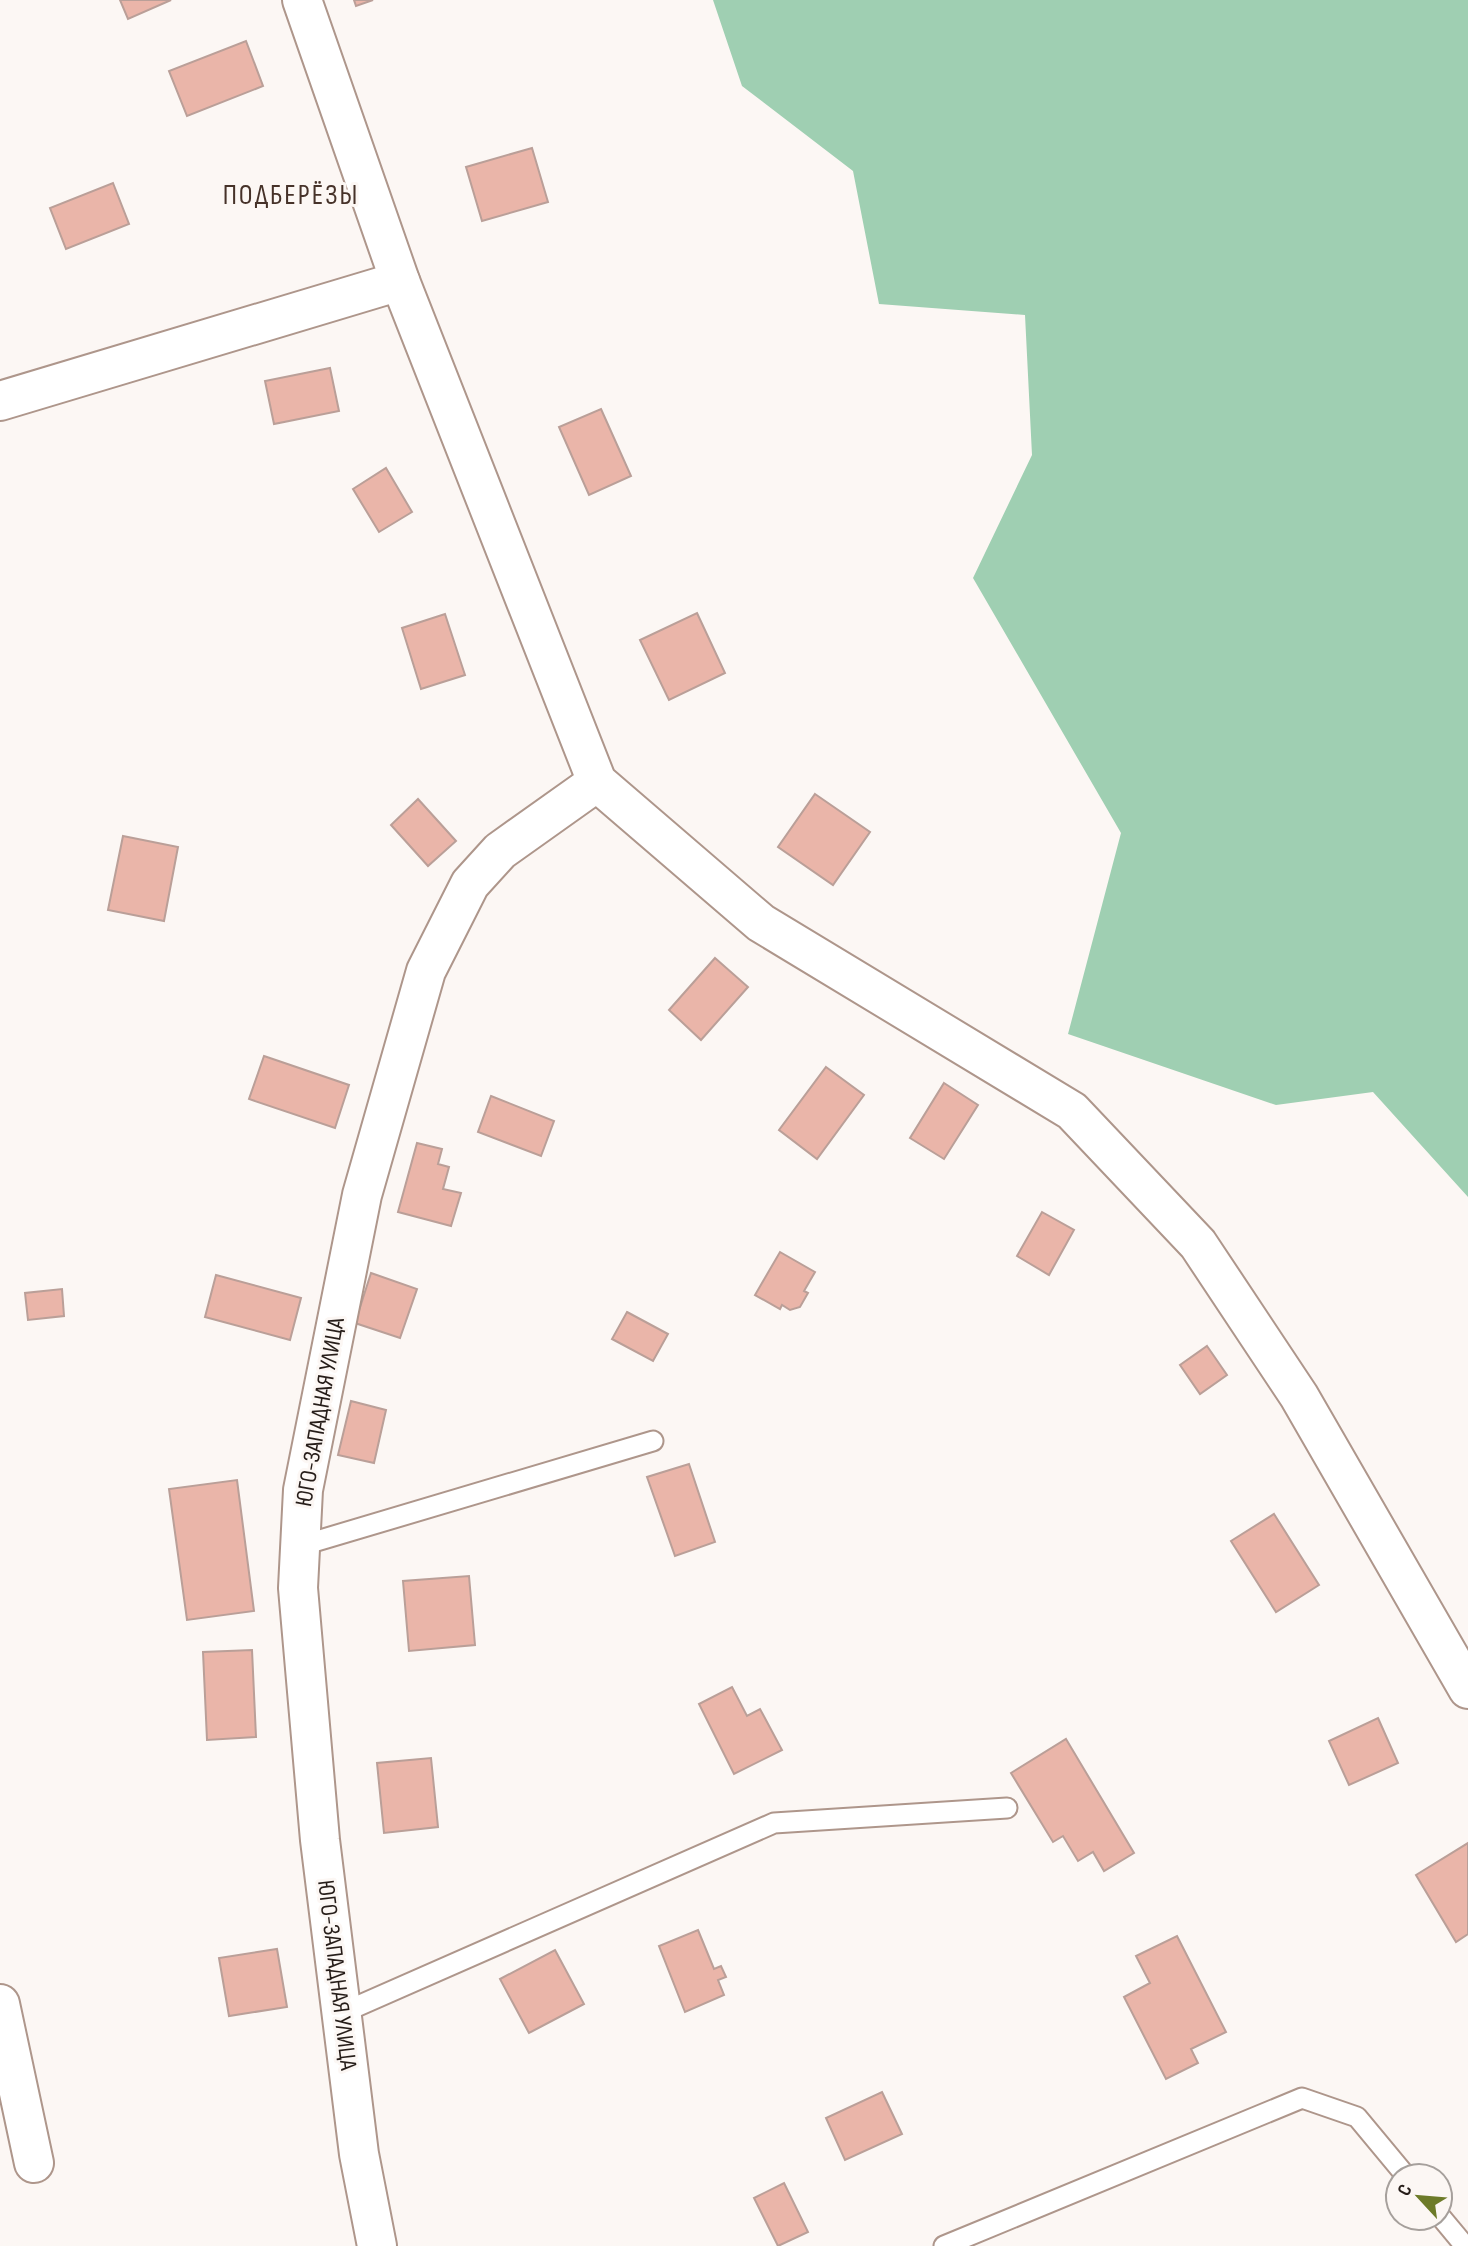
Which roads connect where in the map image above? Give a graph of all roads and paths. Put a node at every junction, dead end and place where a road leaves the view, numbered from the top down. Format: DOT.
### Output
graph roads {
  1 [pos="302,0"];
  2 [pos="400,281"];
  3 [pos="0,401"];
  4 [pos="597,782"];
  5 [pos="653,1441"];
  6 [pos="300,1546"];
  7 [pos="1468,1689"];
  8 [pos="1007,1808"];
  9 [pos="0,2004"];
  10 [pos="342,2013"];
  11 [pos="1394,2162"];
  12 [pos="34,2163"];
  13 [pos="1453,2232"];
  14 [pos="377,2246"];
  15 [pos="944,2246"];
  16 [pos="1465,2246"];
  1 -- 2 [label="street"];
  2 -- 3 [label="street"];
  2 -- 4 [label="street"];
  4 -- 6 [label="street, ЮГО-ЗАПАДНАЯ УЛИЦА"];
  4 -- 7 [label="street"];
  5 -- 6 [label="lane"];
  6 -- 10 [label="street, ЮГО-ЗАПАДНАЯ УЛИЦА"];
  8 -- 10 [label="lane"];
  9 -- 12 [label="street"];
  10 -- 14 [label="street, ЮГО-ЗАПАДНАЯ УЛИЦА"];
  11 -- 15 [label="lane"];
  13 -- 16 [label="lane"];
}
